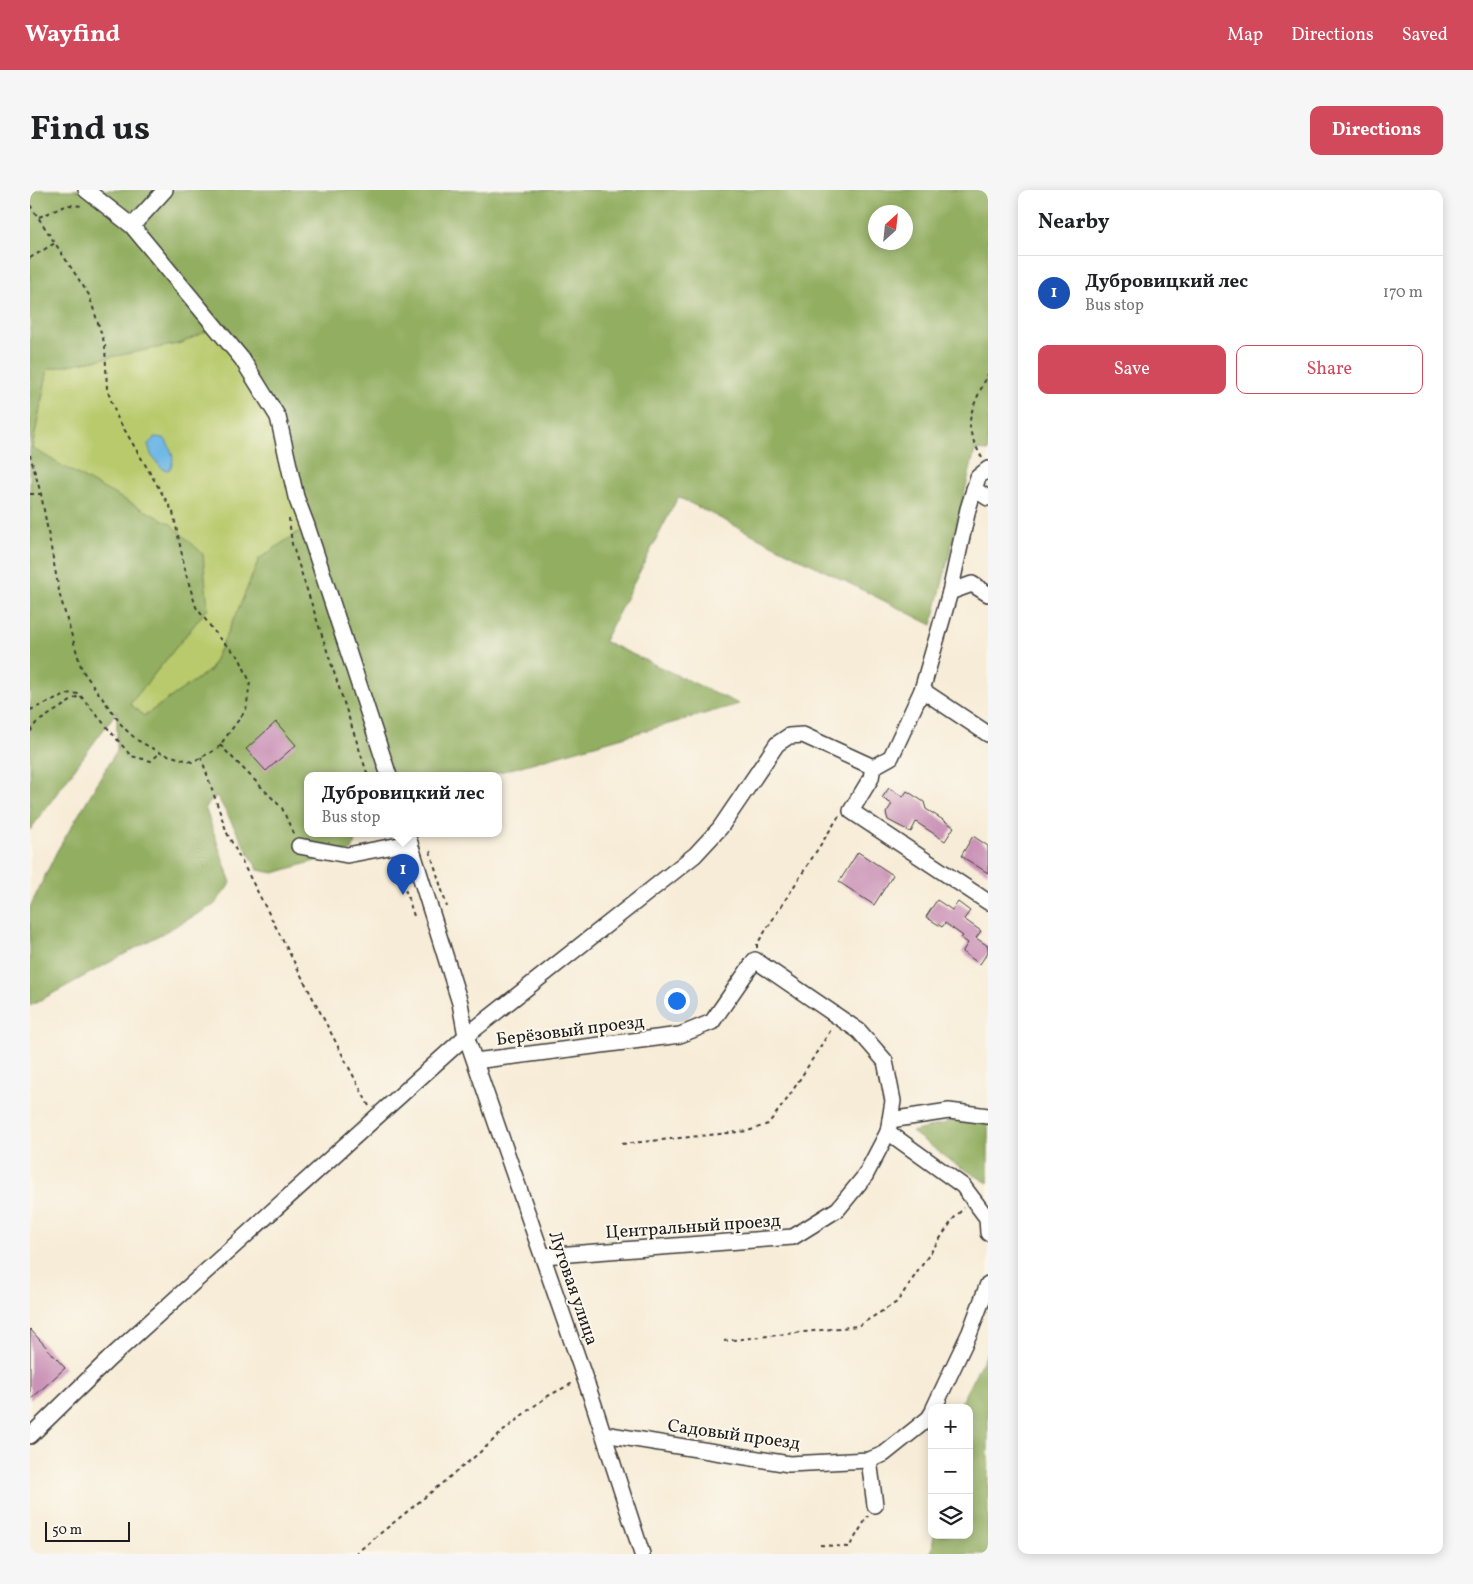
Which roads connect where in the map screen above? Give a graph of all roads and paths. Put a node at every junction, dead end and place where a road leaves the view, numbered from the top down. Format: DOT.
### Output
graph roads {
  1 [pos="86,190"];
  2 [pos="166,190"];
  3 [pos="30,206"];
  4 [pos="86,206"];
  5 [pos="38,218"];
  6 [pos="132,226"];
  7 [pos="55,243"];
  8 [pos="30,258"];
  9 [pos="988,374"];
  10 [pos="30,455"];
  11 [pos="987,470"];
  12 [pos="974,489"];
  13 [pos="30,494"];
  14 [pos="41,494"];
  15 [pos="988,498"];
  16 [pos="288,510"];
  17 [pos="950,592"];
  18 [pos="988,594"];
  19 [pos="922,690"];
  20 [pos="80,695"];
  21 [pos="30,710"];
  22 [pos="30,732"];
  23 [pos="988,734"];
  24 [pos="220,746"];
  25 [pos="161,752"];
  26 [pos="201,757"];
  27 [pos="873,767"];
  28 [pos="367,772"];
  29 [pos="388,772"];
  30 [pos="851,811"];
  31 [pos="408,838"];
  32 [pos="299,846"];
  33 [pos="391,846"];
  34 [pos="430,851"];
  35 [pos="988,902"];
  36 [pos="447,907"];
  37 [pos="414,916"];
  38 [pos="755,960"];
  39 [pos="838,1018"];
  40 [pos="466,1036"];
  41 [pos="475,1061"];
  42 [pos="988,1116"];
  43 [pos="375,1119"];
  44 [pos="889,1126"];
  45 [pos="622,1144"];
  46 [pos="973,1199"];
  47 [pos="988,1233"];
  48 [pos="543,1256"];
  49 [pos="988,1284"];
  50 [pos="724,1341"];
  51 [pos="587,1383"];
  52 [pos="936,1404"];
  53 [pos="928,1419"];
  54 [pos="30,1436"];
  55 [pos="605,1437"];
  56 [pos="632,1448"];
  57 [pos="869,1460"];
  58 [pos="875,1504"];
  59 [pos="820,1545"];
  60 [pos="355,1554"];
  61 [pos="642,1554"];
  1 -- 6 [label="street"];
  2 -- 6 [label="street"];
  3 -- 5 [label="path"];
  4 -- 5 [label="path"];
  5 -- 7 [label="path"];
  6 -- 29 [label="street"];
  7 -- 8 [label="path"];
  7 -- 24 [label="path"];
  9 -- 11 [label="path"];
  10 -- 14 [label="path"];
  11 -- 12 [label="street"];
  12 -- 15 [label="street"];
  12 -- 17 [label="street"];
  13 -- 14 [label="path"];
  14 -- 25 [label="path"];
  16 -- 28 [label="path"];
  17 -- 18 [label="street"];
  17 -- 19 [label="street"];
  19 -- 23 [label="street"];
  19 -- 27 [label="street"];
  20 -- 21 [label="path"];
  20 -- 22 [label="path"];
  20 -- 25 [label="path"];
  24 -- 26 [label="path"];
  24 -- 32 [label="path"];
  25 -- 26 [label="path"];
  26 -- 43 [label="path"];
  27 -- 30 [label="street"];
  27 -- 40 [label="street"];
  30 -- 35 [label="street"];
  30 -- 38 [label="path"];
  31 -- 33 [label="street"];
  31 -- 40 [label="street, Луговая улица"];
  32 -- 33 [label="street"];
  33 -- 37 [label="path"];
  34 -- 36 [label="path"];
  38 -- 39 [label="street, Центральный проезд"];
  38 -- 41 [label="street, Берёзовый проезд"];
  39 -- 44 [label="street, Центральный проезд"];
  39 -- 45 [label="path"];
  40 -- 41 [label="street, Луговая улица"];
  40 -- 43 [label="street"];
  41 -- 48 [label="street, Луговая улица"];
  42 -- 44 [label="street"];
  43 -- 54 [label="street"];
  44 -- 46 [label="street"];
  44 -- 48 [label="street, Центральный проезд"];
  46 -- 47 [label="street"];
  46 -- 50 [label="path"];
  48 -- 51 [label="street, Луговая улица"];
  49 -- 52 [label="street"];
  51 -- 55 [label="street, Луговая улица"];
  51 -- 60 [label="path"];
  53 -- 57 [label="street, Садовый проезд"];
  55 -- 56 [label="street"];
  55 -- 57 [label="street, Садовый проезд"];
  55 -- 61 [label="street, Луговая улица"];
  57 -- 58 [label="street"];
  58 -- 59 [label="path"];
}
